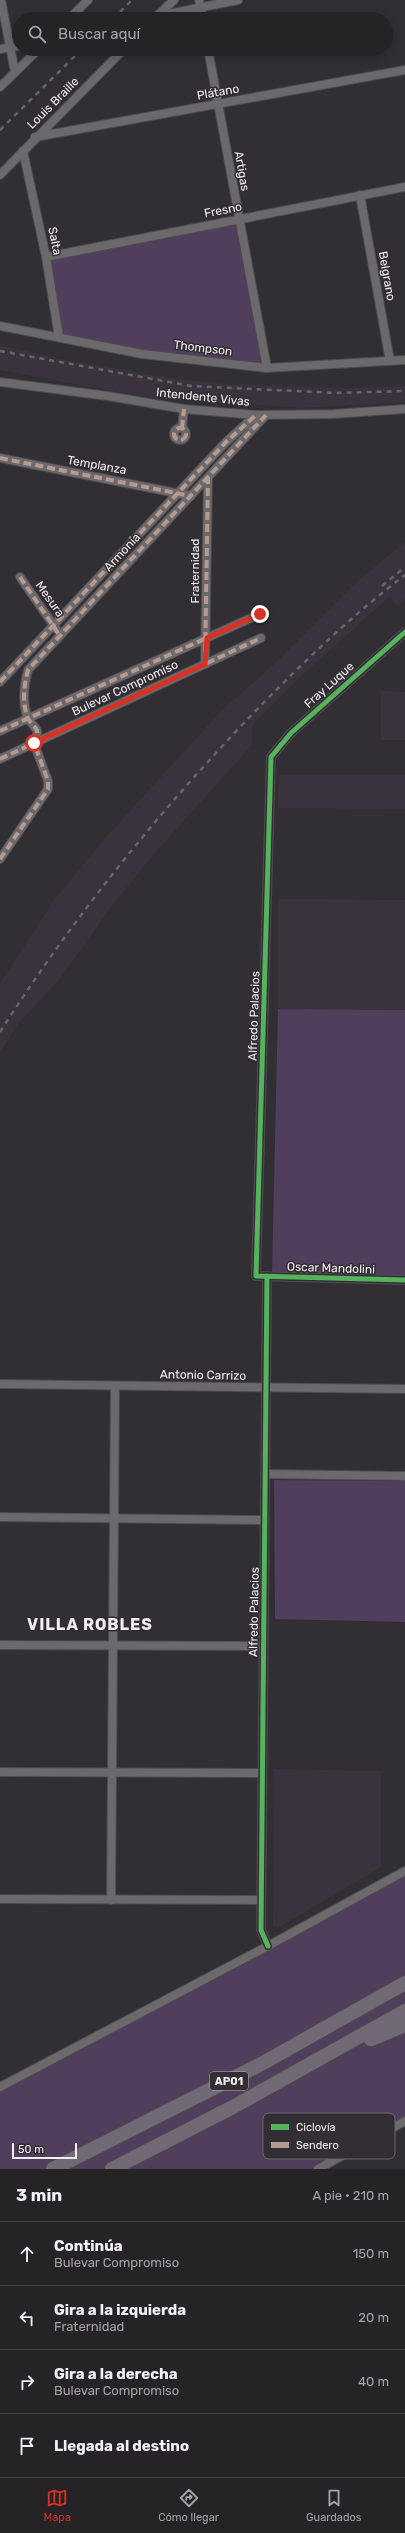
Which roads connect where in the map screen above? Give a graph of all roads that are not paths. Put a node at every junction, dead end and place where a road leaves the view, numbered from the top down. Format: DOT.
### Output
graph roads {
  1 [pos="1,0"];
  2 [pos="88,0"];
  3 [pos="174,0"];
  4 [pos="238,0"];
  5 [pos="200,4"];
  6 [pos="76,12"];
  7 [pos="161,12"];
  8 [pos="173,12"];
  9 [pos="12,37"];
  10 [pos="12,48"];
  11 [pos="0,50"];
  12 [pos="15,56"];
  13 [pos="31,56"];
  14 [pos="117,56"];
  15 [pos="209,56"];
  16 [pos="405,70"];
  17 [pos="16,72"];
  18 [pos="0,87"];
  19 [pos="218,104"];
  20 [pos="35,138"];
  21 [pos="23,151"];
  22 [pos="0,175"];
  23 [pos="405,187"];
  24 [pos="360,195"];
  25 [pos="239,219"];
  26 [pos="46,257"];
  27 [pos="0,326"];
  28 [pos="59,337"];
  29 [pos="405,360"];
  30 [pos="390,361"];
  31 [pos="267,368"];
  32 [pos="0,382"];
  33 [pos="184,409"];
  34 [pos="405,409"];
  35 [pos="266,414"];
  36 [pos="256,415"];
  37 [pos="182,428"];
  38 [pos="0,458"];
  39 [pos="208,478"];
  40 [pos="178,492"];
  41 [pos="190,496"];
  42 [pos="20,577"];
  43 [pos="260,614"];
  44 [pos="53,625"];
  45 [pos="405,632"];
  46 [pos="60,636"];
  47 [pos="207,638"];
  48 [pos="261,638"];
  49 [pos="205,664"];
  50 [pos="0,682"];
  51 [pos="27,718"];
  52 [pos="0,731"];
  53 [pos="34,743"];
  54 [pos="271,757"];
  55 [pos="0,759"];
  56 [pos="0,859"];
  57 [pos="256,1276"];
  58 [pos="267,1276"];
  59 [pos="405,1280"];
  60 [pos="0,1384"];
  61 [pos="114,1386"];
  62 [pos="266,1387"];
  63 [pos="405,1389"];
  64 [pos="265,1474"];
  65 [pos="405,1476"];
  66 [pos="0,1517"];
  67 [pos="114,1518"];
  68 [pos="264,1520"];
  69 [pos="0,1645"];
  70 [pos="112,1645"];
  71 [pos="263,1646"];
  72 [pos="0,1772"];
  73 [pos="112,1772"];
  74 [pos="262,1773"];
  75 [pos="405,1871"];
  76 [pos="0,1899"];
  77 [pos="110,1900"];
  78 [pos="261,1900"];
  79 [pos="268,1946"];
  80 [pos="404,1984"];
  81 [pos="405,2011"];
  82 [pos="405,2025"];
  83 [pos="328,2056"];
  84 [pos="0,2087"];
  85 [pos="405,2121"];
  86 [pos="395,2127"];
  87 [pos="336,2159"];
  88 [pos="53,2169"];
  89 [pos="112,2169"];
  90 [pos="318,2169"];
  1 -- 9 [label="street"];
  2 -- 6 [label="street"];
  3 -- 7 [label="street"];
  4 -- 5 [label="street"];
  5 -- 8 [label="street"];
  10 -- 11 [label="street"];
  12 -- 17 [label="street"];
  13 -- 17 [label="street"];
  14 -- 20 [label="street, Louis Braille"];
  15 -- 19 [label="street, Artigas"];
  16 -- 19 [label="street, Plátano"];
  17 -- 18 [label="street"];
  19 -- 20 [label="street, Plátano"];
  19 -- 25 [label="street, Artigas"];
  20 -- 21 [label="street, Louis Braille"];
  21 -- 22 [label="street, Louis Braille"];
  21 -- 26 [label="street, Salta"];
  23 -- 24 [label="street, Fresno"];
  24 -- 25 [label="street, Fresno"];
  24 -- 30 [label="street, Belgrano"];
  25 -- 26 [label="street, Fresno"];
  25 -- 31 [label="street, Artigas"];
  26 -- 28 [label="street, Salta"];
  27 -- 28 [label="street, Thompson"];
  28 -- 31 [label="street, Thompson"];
  29 -- 30 [label="street, Thompson"];
  30 -- 31 [label="street, Thompson"];
  32 -- 33 [label="street, Intendente Vivas"];
  33 -- 36 [label="street, Intendente Vivas"];
  33 -- 37 [label="street"];
  34 -- 35 [label="street, Intendente Vivas"];
  35 -- 36 [label="street, Intendente Vivas"];
  35 -- 39 [label="street, Armonía"];
  36 -- 40 [label="street, Armonía"];
  38 -- 40 [label="street, Templanza"];
  39 -- 41 [label="street, Armonía"];
  39 -- 47 [label="street, Fraternidad"];
  40 -- 41 [label="street, Templanza"];
  40 -- 44 [label="street, Armonía"];
  41 -- 46 [label="street, Armonía"];
  42 -- 44 [label="street, Mesura"];
  43 -- 47 [label="street, Bulevar Compromiso"];
  44 -- 46 [label="street, Mesura"];
  44 -- 50 [label="street, Armonía"];
  45 -- 54 [label="street, Fray Luque"];
  46 -- 51 [label="street, Armonía"];
  47 -- 49 [label="street, Fraternidad"];
  47 -- 51 [label="street, Bulevar Compromiso"];
  48 -- 49 [label="street, Bulevar Compromiso"];
  49 -- 53 [label="street, Bulevar Compromiso"];
  51 -- 52 [label="street, Bulevar Compromiso"];
  51 -- 53 [label="street"];
  53 -- 55 [label="street, Bulevar Compromiso"];
  53 -- 56 [label="street"];
  54 -- 57 [label="street, Alfredo Palacios"];
  57 -- 58 [label="street, Oscar Mandolini"];
  58 -- 59 [label="street, Oscar Mandolini"];
  58 -- 62 [label="street, Alfredo Palacios"];
  60 -- 61 [label="street, Antonio Carrizo"];
  61 -- 62 [label="street, Antonio Carrizo"];
  61 -- 67 [label="street"];
  62 -- 63 [label="street, Antonio Carrizo"];
  62 -- 64 [label="street, Alfredo Palacios"];
  64 -- 65 [label="street"];
  64 -- 68 [label="street, Alfredo Palacios"];
  66 -- 67 [label="street"];
  67 -- 68 [label="street"];
  67 -- 70 [label="street"];
  68 -- 71 [label="street, Alfredo Palacios"];
  69 -- 70 [label="street"];
  70 -- 71 [label="street"];
  70 -- 73 [label="street"];
  71 -- 74 [label="street, Alfredo Palacios"];
  72 -- 73 [label="street"];
  73 -- 74 [label="street"];
  73 -- 77 [label="street"];
  74 -- 78 [label="street, Alfredo Palacios"];
  75 -- 79 [label="street"];
  76 -- 77 [label="street"];
  77 -- 78 [label="street"];
  78 -- 79 [label="street, Alfredo Palacios"];
  79 -- 84 [label="street"];
  80 -- 88 [label="highway, AP01"];
  81 -- 83 [label="highway, AP01"];
  82 -- 83 [label="highway"];
  83 -- 89 [label="highway, AP01"];
  85 -- 86 [label="street"];
  87 -- 90 [label="street"];
}
